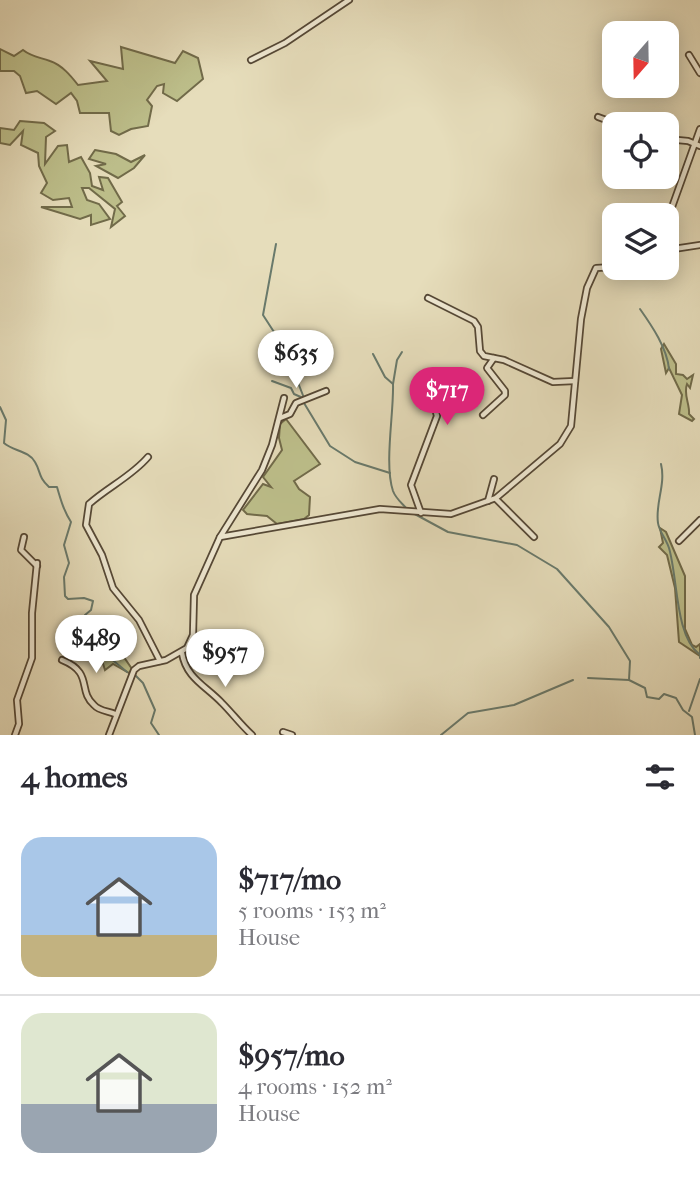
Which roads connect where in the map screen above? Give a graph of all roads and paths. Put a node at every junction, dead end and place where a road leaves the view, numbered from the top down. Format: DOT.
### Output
graph roads {
  1 [pos="349,0"];
  2 [pos="689,55"];
  3 [pos="251,60"];
  4 [pos="700,73"];
  5 [pos="598,117"];
  6 [pos="602,118"];
  7 [pos="700,129"];
  8 [pos="679,141"];
  9 [pos="697,145"];
  10 [pos="674,203"];
  11 [pos="700,245"];
  12 [pos="679,248"];
  13 [pos="602,268"];
  14 [pos="428,298"];
  15 [pos="494,358"];
  16 [pos="575,381"];
  17 [pos="326,391"];
  18 [pos="284,398"];
  19 [pos="423,406"];
  20 [pos="483,415"];
  21 [pos="280,418"];
  22 [pos="148,457"];
  23 [pos="494,479"];
  24 [pos="496,498"];
  25 [pos="488,501"];
  26 [pos="421,513"];
  27 [pos="700,520"];
  28 [pos="24,537"];
  29 [pos="220,537"];
  30 [pos="534,537"];
  31 [pos="679,541"];
  32 [pos="182,653"];
  33 [pos="62,660"];
  34 [pos="160,660"];
  35 [pos="115,714"];
  36 [pos="283,732"];
  37 [pos="15,735"];
  38 [pos="109,735"];
  39 [pos="252,735"];
  40 [pos="292,735"];
  1 -- 3 [label="street"];
  2 -- 4 [label="street"];
  5 -- 6 [label="street"];
  7 -- 9 [label="street"];
  8 -- 9 [label="street"];
  9 -- 10 [label="street"];
  11 -- 12 [label="street"];
  13 -- 16 [label="street"];
  14 -- 15 [label="street"];
  15 -- 16 [label="street"];
  15 -- 20 [label="street"];
  16 -- 24 [label="street"];
  17 -- 21 [label="street"];
  18 -- 21 [label="street"];
  19 -- 26 [label="street"];
  21 -- 29 [label="street"];
  22 -- 34 [label="street"];
  23 -- 25 [label="street"];
  24 -- 25 [label="street"];
  24 -- 30 [label="street"];
  25 -- 26 [label="street"];
  26 -- 29 [label="street"];
  27 -- 31 [label="street"];
  28 -- 37 [label="street"];
  29 -- 32 [label="street"];
  32 -- 34 [label="street"];
  32 -- 39 [label="street"];
  33 -- 35 [label="street"];
  34 -- 35 [label="street"];
  35 -- 38 [label="street"];
  36 -- 40 [label="street"];
}
